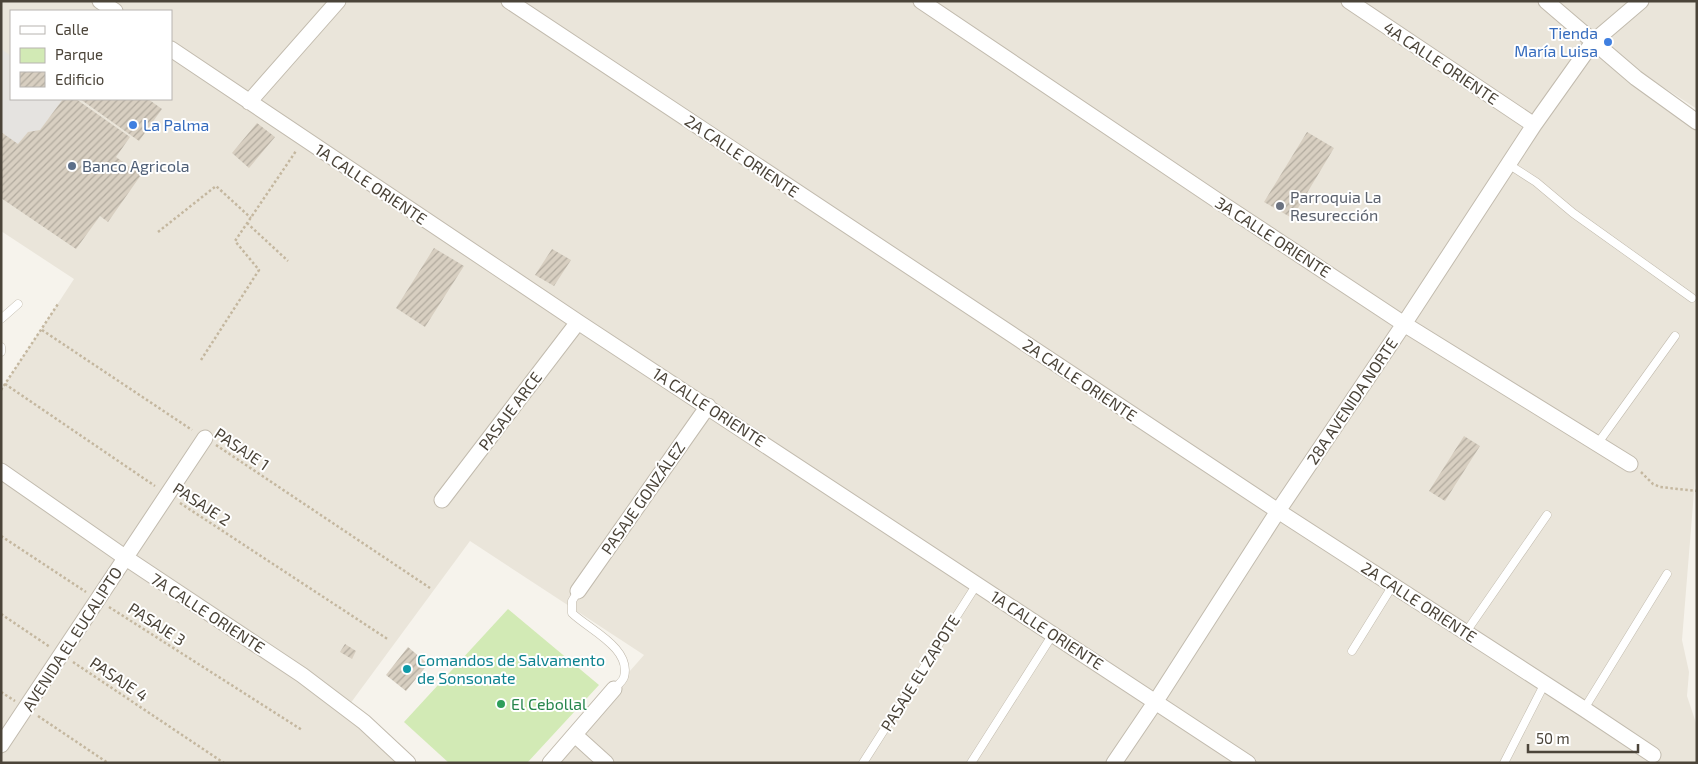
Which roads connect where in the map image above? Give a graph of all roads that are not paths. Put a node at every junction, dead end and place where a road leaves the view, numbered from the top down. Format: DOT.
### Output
graph roads {
  1 [pos="100,1"];
  2 [pos="338,1"];
  3 [pos="509,1"];
  4 [pos="921,1"];
  5 [pos="1348,1"];
  6 [pos="1546,1"];
  7 [pos="1641,1"];
  8 [pos="114,10"];
  9 [pos="1593,42"];
  10 [pos="172,50"];
  11 [pos="249,102"];
  12 [pos="1697,122"];
  13 [pos="1534,125"];
  14 [pos="1508,164"];
  15 [pos="1692,298"];
  16 [pos="18,304"];
  17 [pos="1,319"];
  18 [pos="578,322"];
  19 [pos="1404,324"];
  20 [pos="1675,336"];
  21 [pos="1,347"];
  22 [pos="1,352"];
  23 [pos="708,406"];
  24 [pos="205,438"];
  25 [pos="1598,443"];
  26 [pos="1630,464"];
  27 [pos="1,472"];
  28 [pos="442,500"];
  29 [pos="1278,511"];
  30 [pos="1547,515"];
  31 [pos="126,558"];
  32 [pos="1667,574"];
  33 [pos="977,584"];
  34 [pos="1393,585"];
  35 [pos="578,591"];
  36 [pos="1466,632"];
  37 [pos="1053,634"];
  38 [pos="1352,651"];
  39 [pos="1545,683"];
  40 [pos="614,689"];
  41 [pos="1156,701"];
  42 [pos="1584,709"];
  43 [pos="575,735"];
  44 [pos="1,745"];
  45 [pos="1653,755"];
  46 [pos="408,763"];
  47 [pos="550,763"];
  48 [pos="606,763"];
  49 [pos="864,763"];
  50 [pos="971,763"];
  51 [pos="1114,763"];
  52 [pos="1248,763"];
  53 [pos="1504,763"];
  1 -- 8 [label="street"];
  2 -- 11 [label="street"];
  3 -- 29 [label="street, 2A CALLE ORIENTE"];
  4 -- 19 [label="street, 3A CALLE ORIENTE"];
  5 -- 13 [label="street, 4A CALLE ORIENTE"];
  6 -- 9 [label="street"];
  7 -- 9 [label="street, 28A AVENIDA NORTE"];
  9 -- 12 [label="street"];
  9 -- 13 [label="street, 28A AVENIDA NORTE"];
  10 -- 11 [label="street, 1A CALLE ORIENTE"];
  11 -- 18 [label="street, 1A CALLE ORIENTE"];
  13 -- 14 [label="street, 28A AVENIDA NORTE"];
  14 -- 15 [label="lane"];
  14 -- 19 [label="street, 28A AVENIDA NORTE"];
  16 -- 17 [label="lane"];
  18 -- 23 [label="street, 1A CALLE ORIENTE"];
  18 -- 28 [label="street, PASAJE ARCE"];
  19 -- 25 [label="street, 3A CALLE ORIENTE"];
  19 -- 29 [label="street, 28A AVENIDA NORTE"];
  20 -- 25 [label="lane"];
  21 -- 22 [label="lane"];
  23 -- 33 [label="street, 1A CALLE ORIENTE"];
  23 -- 35 [label="street, PASAJE GONZÁLEZ"];
  24 -- 31 [label="street, AVENIDA EL EUCALIPTO"];
  25 -- 26 [label="street, 3A CALLE ORIENTE"];
  27 -- 31 [label="street, 7A CALLE ORIENTE"];
  29 -- 34 [label="street, 2A CALLE ORIENTE"];
  29 -- 41 [label="street, 28A AVENIDA NORTE"];
  30 -- 36 [label="lane"];
  31 -- 44 [label="street, AVENIDA EL EUCALIPTO"];
  31 -- 46 [label="street, 7A CALLE ORIENTE"];
  32 -- 42 [label="lane"];
  33 -- 37 [label="street, 1A CALLE ORIENTE"];
  33 -- 49 [label="lane, PASAJE EL ZAPOTE"];
  34 -- 36 [label="street, 2A CALLE ORIENTE"];
  34 -- 38 [label="lane"];
  35 -- 40 [label="lane"];
  36 -- 39 [label="street, 2A CALLE ORIENTE"];
  37 -- 41 [label="street, 1A CALLE ORIENTE"];
  37 -- 50 [label="lane"];
  39 -- 42 [label="street, 2A CALLE ORIENTE"];
  39 -- 53 [label="lane"];
  40 -- 43 [label="street"];
  41 -- 51 [label="street, 28A AVENIDA NORTE"];
  41 -- 52 [label="street, 1A CALLE ORIENTE"];
  42 -- 45 [label="street, 2A CALLE ORIENTE"];
  43 -- 47 [label="street"];
  43 -- 48 [label="street"];
}
